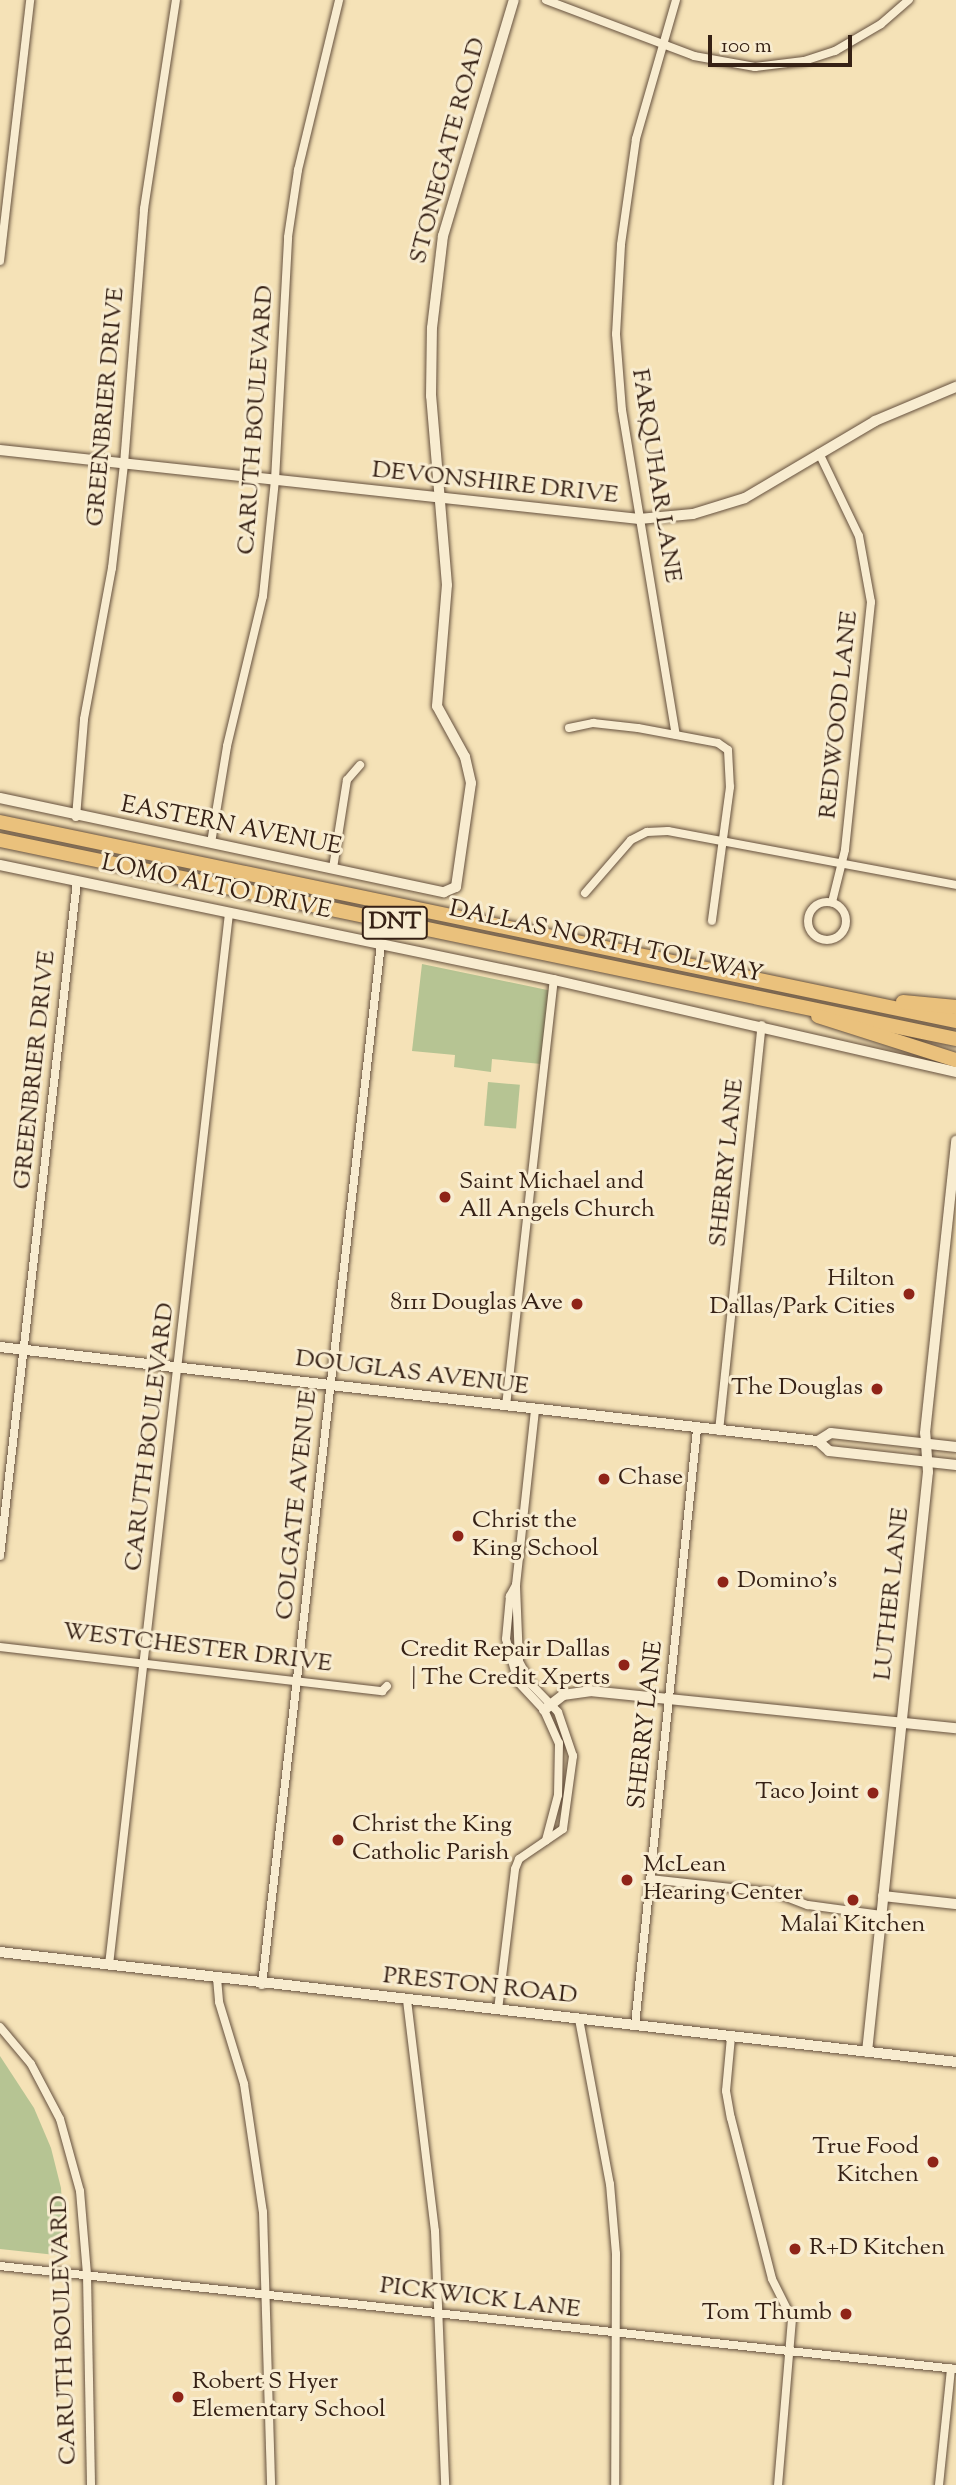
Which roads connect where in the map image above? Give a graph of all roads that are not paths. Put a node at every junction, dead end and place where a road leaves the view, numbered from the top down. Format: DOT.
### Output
graph roads {
  1 [pos="30,0"];
  2 [pos="176,0"];
  3 [pos="339,0"];
  4 [pos="514,0"];
  5 [pos="545,0"];
  6 [pos="676,0"];
  7 [pos="909,0"];
  8 [pos="661,42"];
  9 [pos="0,261"];
  10 [pos="956,387"];
  11 [pos="0,450"];
  12 [pos="819,453"];
  13 [pos="124,464"];
  14 [pos="275,480"];
  15 [pos="440,498"];
  16 [pos="639,519"];
  17 [pos="569,728"];
  18 [pos="676,735"];
  19 [pos="360,765"];
  20 [pos="0,798"];
  21 [pos="76,817"];
  22 [pos="0,822"];
  23 [pos="0,840"];
  24 [pos="723,841"];
  25 [pos="211,843"];
  26 [pos="0,864"];
  27 [pos="839,865"];
  28 [pos="333,869"];
  29 [pos="76,881"];
  30 [pos="956,885"];
  31 [pos="454,890"];
  32 [pos="585,893"];
  33 [pos="831,902"];
  34 [pos="229,913"];
  35 [pos="712,920"];
  36 [pos="380,944"];
  37 [pos="554,980"];
  38 [pos="839,996"];
  39 [pos="791,1004"];
  40 [pos="956,1007"];
  41 [pos="956,1021"];
  42 [pos="762,1025"];
  43 [pos="956,1040"];
  44 [pos="956,1060"];
  45 [pos="956,1072"];
  46 [pos="956,1141"];
  47 [pos="0,1347"];
  48 [pos="24,1350"];
  49 [pos="178,1367"];
  50 [pos="330,1386"];
  51 [pos="506,1406"];
  52 [pos="535,1410"];
  53 [pos="697,1429"];
  54 [pos="719,1431"];
  55 [pos="818,1441"];
  56 [pos="925,1443"];
  57 [pos="956,1447"];
  58 [pos="927,1461"];
  59 [pos="956,1465"];
  60 [pos="0,1556"];
  61 [pos="0,1647"];
  62 [pos="144,1663"];
  63 [pos="298,1682"];
  64 [pos="387,1686"];
  65 [pos="669,1699"];
  66 [pos="547,1707"];
  67 [pos="901,1723"];
  68 [pos="956,1728"];
  69 [pos="570,1741"];
  70 [pos="559,1743"];
  71 [pos="546,1840"];
  72 [pos="650,1879"];
  73 [pos="883,1896"];
  74 [pos="956,1904"];
  75 [pos="881,1914"];
  76 [pos="0,1952"];
  77 [pos="110,1965"];
  78 [pos="217,1978"];
  79 [pos="262,1986"];
  80 [pos="407,2000"];
  81 [pos="498,2010"];
  82 [pos="579,2019"];
  83 [pos="635,2025"];
  84 [pos="0,2027"];
  85 [pos="730,2037"];
  86 [pos="867,2052"];
  87 [pos="956,2062"];
  88 [pos="0,2266"];
  89 [pos="87,2275"];
  90 [pos="266,2295"];
  91 [pos="441,2314"];
  92 [pos="617,2334"];
  93 [pos="792,2352"];
  94 [pos="953,2369"];
  95 [pos="91,2485"];
  96 [pos="271,2485"];
  97 [pos="445,2485"];
  98 [pos="615,2485"];
  99 [pos="778,2485"];
  100 [pos="939,2485"];
  1 -- 9 [label="street"];
  2 -- 13 [label="street, GREENBRIER DRIVE"];
  3 -- 14 [label="street, CARUTH BOULEVARD"];
  4 -- 15 [label="street, STONEGATE ROAD"];
  5 -- 8 [label="street"];
  6 -- 8 [label="street, FARQUHAR LANE"];
  7 -- 8 [label="street"];
  8 -- 16 [label="street, FARQUHAR LANE"];
  10 -- 12 [label="street, DEVONSHIRE DRIVE"];
  11 -- 13 [label="street, DEVONSHIRE DRIVE"];
  12 -- 16 [label="street, DEVONSHIRE DRIVE"];
  12 -- 27 [label="street, REDWOOD LANE"];
  13 -- 14 [label="street, DEVONSHIRE DRIVE"];
  13 -- 21 [label="street, GREENBRIER DRIVE"];
  14 -- 15 [label="street, DEVONSHIRE DRIVE"];
  14 -- 25 [label="street, CARUTH BOULEVARD"];
  15 -- 16 [label="street, DEVONSHIRE DRIVE"];
  15 -- 31 [label="street, STONEGATE ROAD"];
  16 -- 18 [label="street, FARQUHAR LANE"];
  17 -- 18 [label="street"];
  18 -- 24 [label="street"];
  19 -- 28 [label="street"];
  20 -- 21 [label="street, EASTERN AVENUE"];
  21 -- 25 [label="street, EASTERN AVENUE"];
  22 -- 38 [label="highway, DALLAS NORTH TOLLWAY / DNT"];
  23 -- 39 [label="highway, DALLAS NORTH TOLLWAY / DNT"];
  24 -- 27 [label="street"];
  24 -- 32 [label="street"];
  24 -- 35 [label="street"];
  25 -- 28 [label="street, EASTERN AVENUE"];
  26 -- 29 [label="street, LOMO ALTO DRIVE"];
  27 -- 30 [label="street"];
  27 -- 33 [label="street, REDWOOD LANE"];
  28 -- 31 [label="street, EASTERN AVENUE"];
  29 -- 34 [label="street, LOMO ALTO DRIVE"];
  29 -- 48 [label="street, GREENBRIER DRIVE"];
  33 -- 33 [label="street"];
  34 -- 36 [label="street, LOMO ALTO DRIVE"];
  34 -- 49 [label="street, CARUTH BOULEVARD"];
  36 -- 37 [label="street, LOMO ALTO DRIVE"];
  36 -- 50 [label="street, COLGATE AVENUE"];
  37 -- 42 [label="street, LOMO ALTO DRIVE"];
  37 -- 51 [label="street"];
  38 -- 40 [label="highway"];
  38 -- 41 [label="highway, DALLAS NORTH TOLLWAY / DNT"];
  39 -- 43 [label="highway, DALLAS NORTH TOLLWAY / DNT"];
  39 -- 44 [label="highway"];
  42 -- 45 [label="street, LOMO ALTO DRIVE"];
  42 -- 54 [label="street, SHERRY LANE"];
  46 -- 56 [label="street, LUTHER LANE"];
  47 -- 48 [label="street, DOUGLAS AVENUE"];
  48 -- 49 [label="street, DOUGLAS AVENUE"];
  48 -- 60 [label="street, GREENBRIER DRIVE"];
  49 -- 50 [label="street, DOUGLAS AVENUE"];
  49 -- 62 [label="street, CARUTH BOULEVARD"];
  50 -- 51 [label="street, DOUGLAS AVENUE"];
  50 -- 63 [label="street, COLGATE AVENUE"];
  51 -- 52 [label="street, DOUGLAS AVENUE"];
  52 -- 53 [label="street, DOUGLAS AVENUE"];
  52 -- 66 [label="street"];
  53 -- 54 [label="street, DOUGLAS AVENUE"];
  53 -- 65 [label="street, SHERRY LANE"];
  54 -- 55 [label="street, DOUGLAS AVENUE"];
  55 -- 56 [label="street, DOUGLAS AVENUE"];
  55 -- 58 [label="street, DOUGLAS AVENUE"];
  56 -- 57 [label="street, DOUGLAS AVENUE"];
  56 -- 58 [label="street, LUTHER LANE"];
  58 -- 59 [label="street, DOUGLAS AVENUE"];
  58 -- 67 [label="street, LUTHER LANE"];
  61 -- 62 [label="street, WESTCHESTER DRIVE"];
  62 -- 63 [label="street, WESTCHESTER DRIVE"];
  62 -- 77 [label="street, CARUTH BOULEVARD"];
  63 -- 64 [label="street, WESTCHESTER DRIVE"];
  63 -- 79 [label="street, COLGATE AVENUE"];
  65 -- 66 [label="street"];
  65 -- 67 [label="street"];
  65 -- 72 [label="street, SHERRY LANE"];
  66 -- 69 [label="street"];
  66 -- 70 [label="street"];
  67 -- 68 [label="street"];
  67 -- 73 [label="street, LUTHER LANE"];
  69 -- 70 [label="street"];
  69 -- 71 [label="street"];
  70 -- 71 [label="street"];
  71 -- 81 [label="street"];
  72 -- 75 [label="street"];
  72 -- 83 [label="street, SHERRY LANE"];
  73 -- 74 [label="street"];
  73 -- 75 [label="street, LUTHER LANE"];
  75 -- 86 [label="street, LUTHER LANE"];
  76 -- 77 [label="street, PRESTON ROAD"];
  77 -- 78 [label="street, PRESTON ROAD"];
  78 -- 79 [label="street, PRESTON ROAD"];
  78 -- 90 [label="street"];
  79 -- 80 [label="street, PRESTON ROAD"];
  80 -- 81 [label="street, PRESTON ROAD"];
  80 -- 91 [label="street"];
  81 -- 82 [label="street, PRESTON ROAD"];
  82 -- 83 [label="street, PRESTON ROAD"];
  82 -- 92 [label="street"];
  83 -- 85 [label="street, PRESTON ROAD"];
  84 -- 89 [label="street, CARUTH BOULEVARD"];
  85 -- 86 [label="street, PRESTON ROAD"];
  85 -- 93 [label="street"];
  86 -- 87 [label="street, PRESTON ROAD"];
  88 -- 89 [label="street, PICKWICK LANE"];
  89 -- 90 [label="street, PICKWICK LANE"];
  89 -- 95 [label="street, CARUTH BOULEVARD"];
  90 -- 91 [label="street, PICKWICK LANE"];
  90 -- 96 [label="street"];
  91 -- 92 [label="street, PICKWICK LANE"];
  91 -- 97 [label="street"];
  92 -- 93 [label="street, PICKWICK LANE"];
  92 -- 98 [label="street"];
  93 -- 94 [label="street, PICKWICK LANE"];
  93 -- 99 [label="street"];
  94 -- 100 [label="street"];
}
